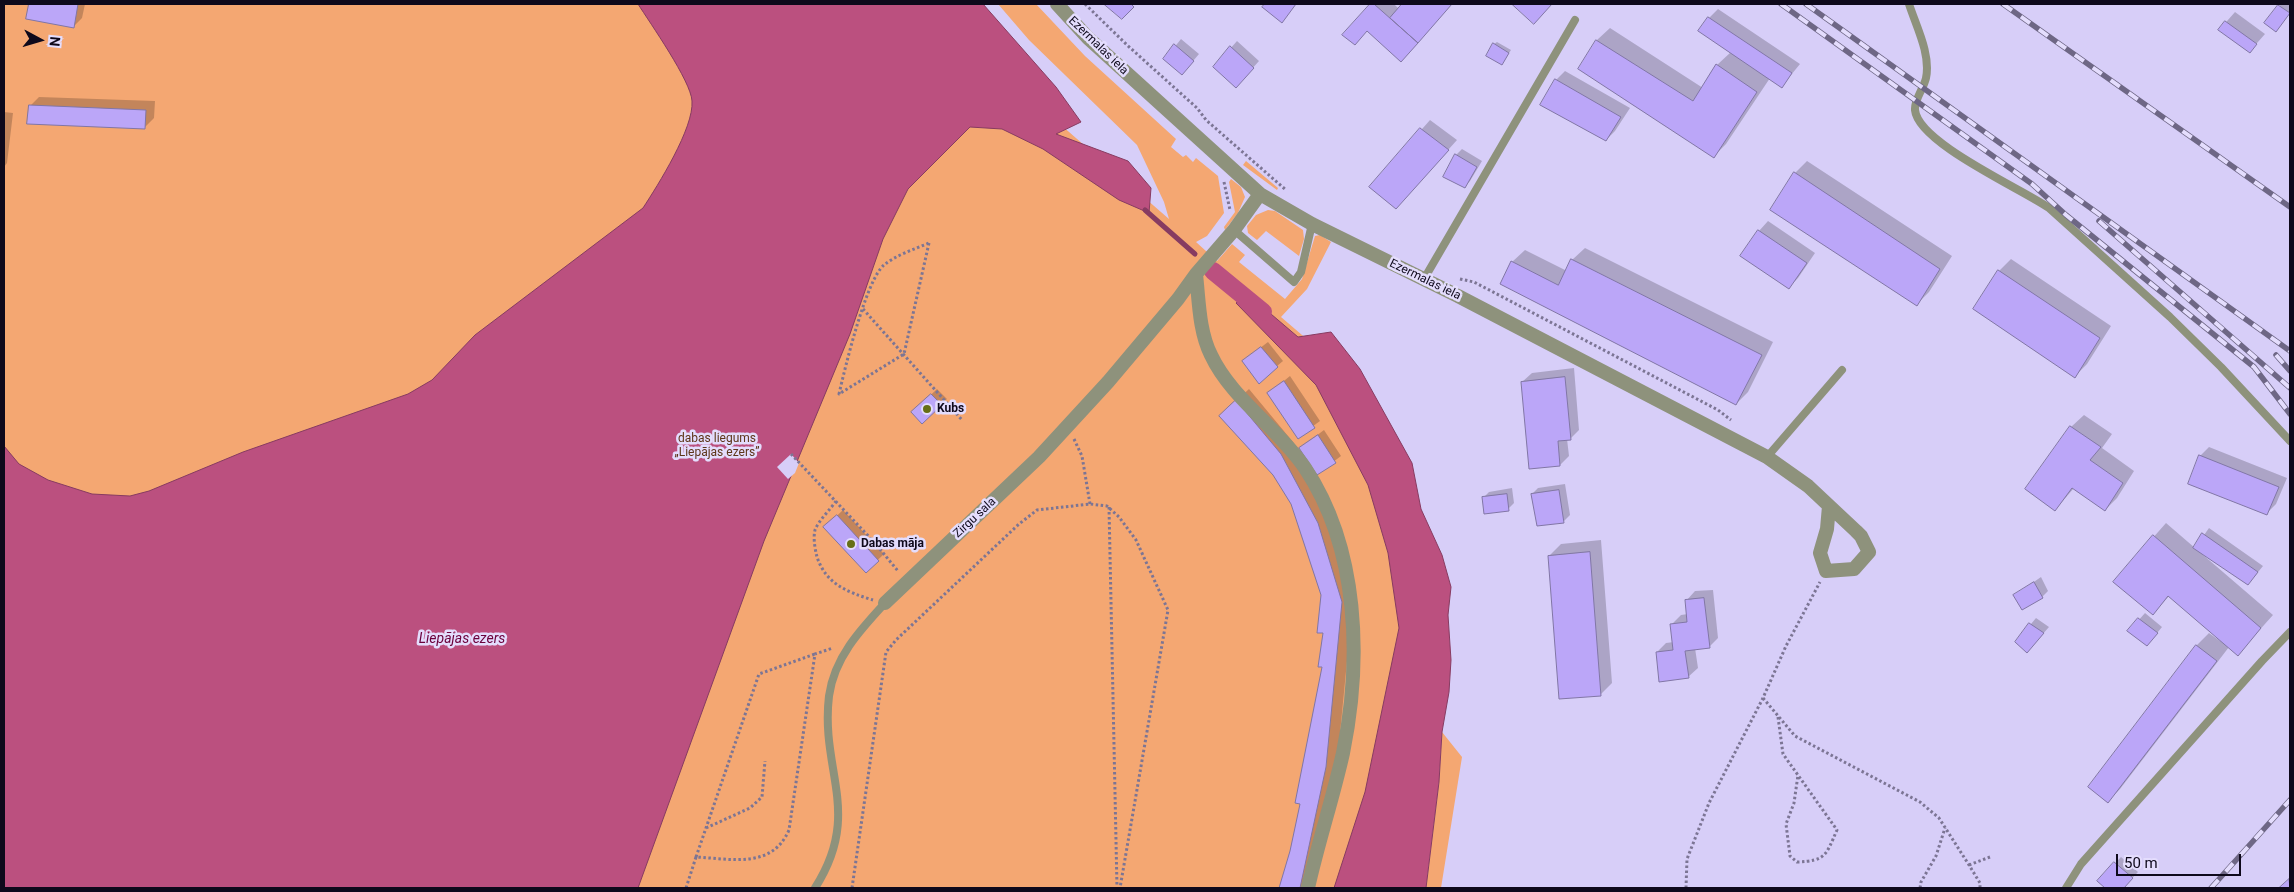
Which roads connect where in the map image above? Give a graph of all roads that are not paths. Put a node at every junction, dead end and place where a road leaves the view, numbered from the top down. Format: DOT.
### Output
graph roads {
  1 [pos="1057,4"];
  2 [pos="1909,4"];
  3 [pos="1575,20"];
  4 [pos="1260,194"];
  5 [pos="1312,224"];
  6 [pos="1234,230"];
  7 [pos="1196,274"];
  8 [pos="1424,279"];
  9 [pos="1842,370"];
  10 [pos="2290,441"];
  11 [pos="1767,458"];
  12 [pos="1829,506"];
  13 [pos="885,603"];
  14 [pos="2290,632"];
  15 [pos="815,888"];
  16 [pos="1308,888"];
  17 [pos="2066,888"];
  1 -- 4 [label="street, Ezermalas iela"];
  2 -- 10 [label="lane"];
  3 -- 8 [label="lane"];
  4 -- 5 [label="street, Ezermalas iela"];
  4 -- 6 [label="street, Zirgu sala"];
  5 -- 6 [label="lane"];
  5 -- 8 [label="street, Ezermalas iela"];
  6 -- 7 [label="street, Zirgu sala"];
  7 -- 13 [label="street, Zirgu sala"];
  7 -- 16 [label="street"];
  8 -- 11 [label="street, Ezermalas iela"];
  9 -- 11 [label="lane"];
  11 -- 12 [label="street, Ezermalas iela"];
  12 -- 12 [label="street, Ezermalas iela"];
  13 -- 15 [label="lane, Zirgu sala"];
  14 -- 17 [label="lane"];
}
